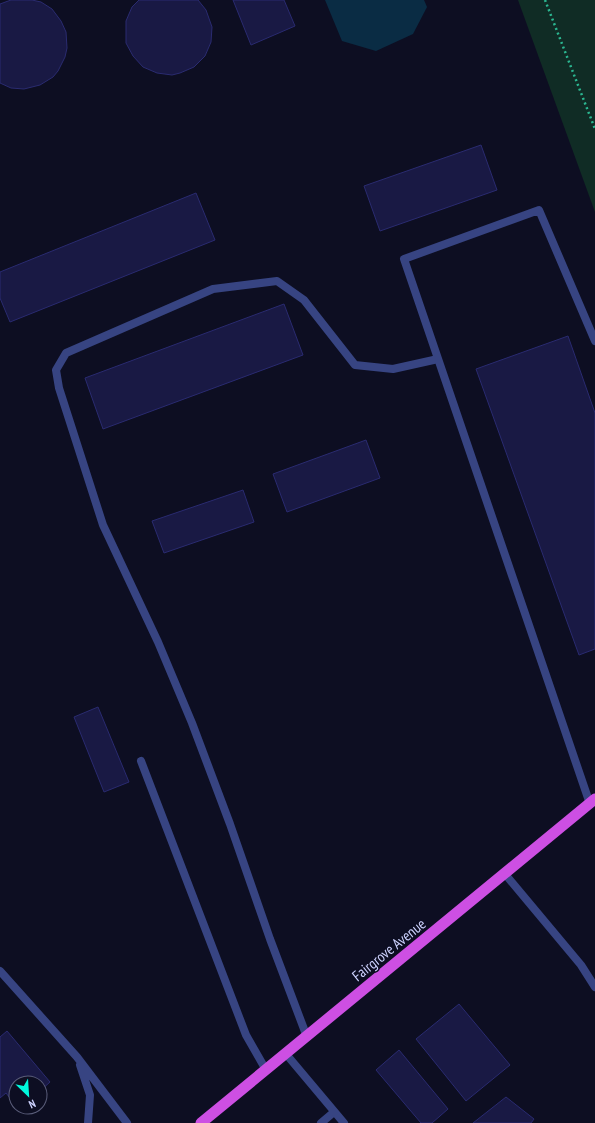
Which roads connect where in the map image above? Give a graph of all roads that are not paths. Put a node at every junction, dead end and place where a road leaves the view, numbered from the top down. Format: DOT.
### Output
graph roads {
  1 [pos="595,341"];
  2 [pos="438,358"];
  3 [pos="141,760"];
  4 [pos="592,801"];
  5 [pos="505,874"];
  6 [pos="0,972"];
  7 [pos="595,987"];
  8 [pos="307,1037"];
  9 [pos="286,1054"];
  10 [pos="77,1057"];
  11 [pos="266,1070"];
  12 [pos="334,1112"];
  13 [pos="206,1122"];
  14 [pos="88,1123"];
  15 [pos="127,1123"];
  16 [pos="321,1123"];
  17 [pos="344,1123"];
  1 -- 2 [label="street"];
  2 -- 4 [label="street"];
  2 -- 8 [label="street"];
  3 -- 11 [label="street"];
  4 -- 5 [label="highway, Fairgrove Avenue"];
  5 -- 7 [label="street"];
  5 -- 8 [label="highway, Fairgrove Avenue"];
  6 -- 10 [label="street"];
  8 -- 9 [label="highway, Fairgrove Avenue"];
  9 -- 11 [label="highway, Fairgrove Avenue"];
  9 -- 12 [label="street"];
  10 -- 14 [label="street"];
  10 -- 15 [label="street"];
  11 -- 13 [label="highway, Fairgrove Avenue"];
  12 -- 16 [label="street"];
  12 -- 17 [label="street"];
}
